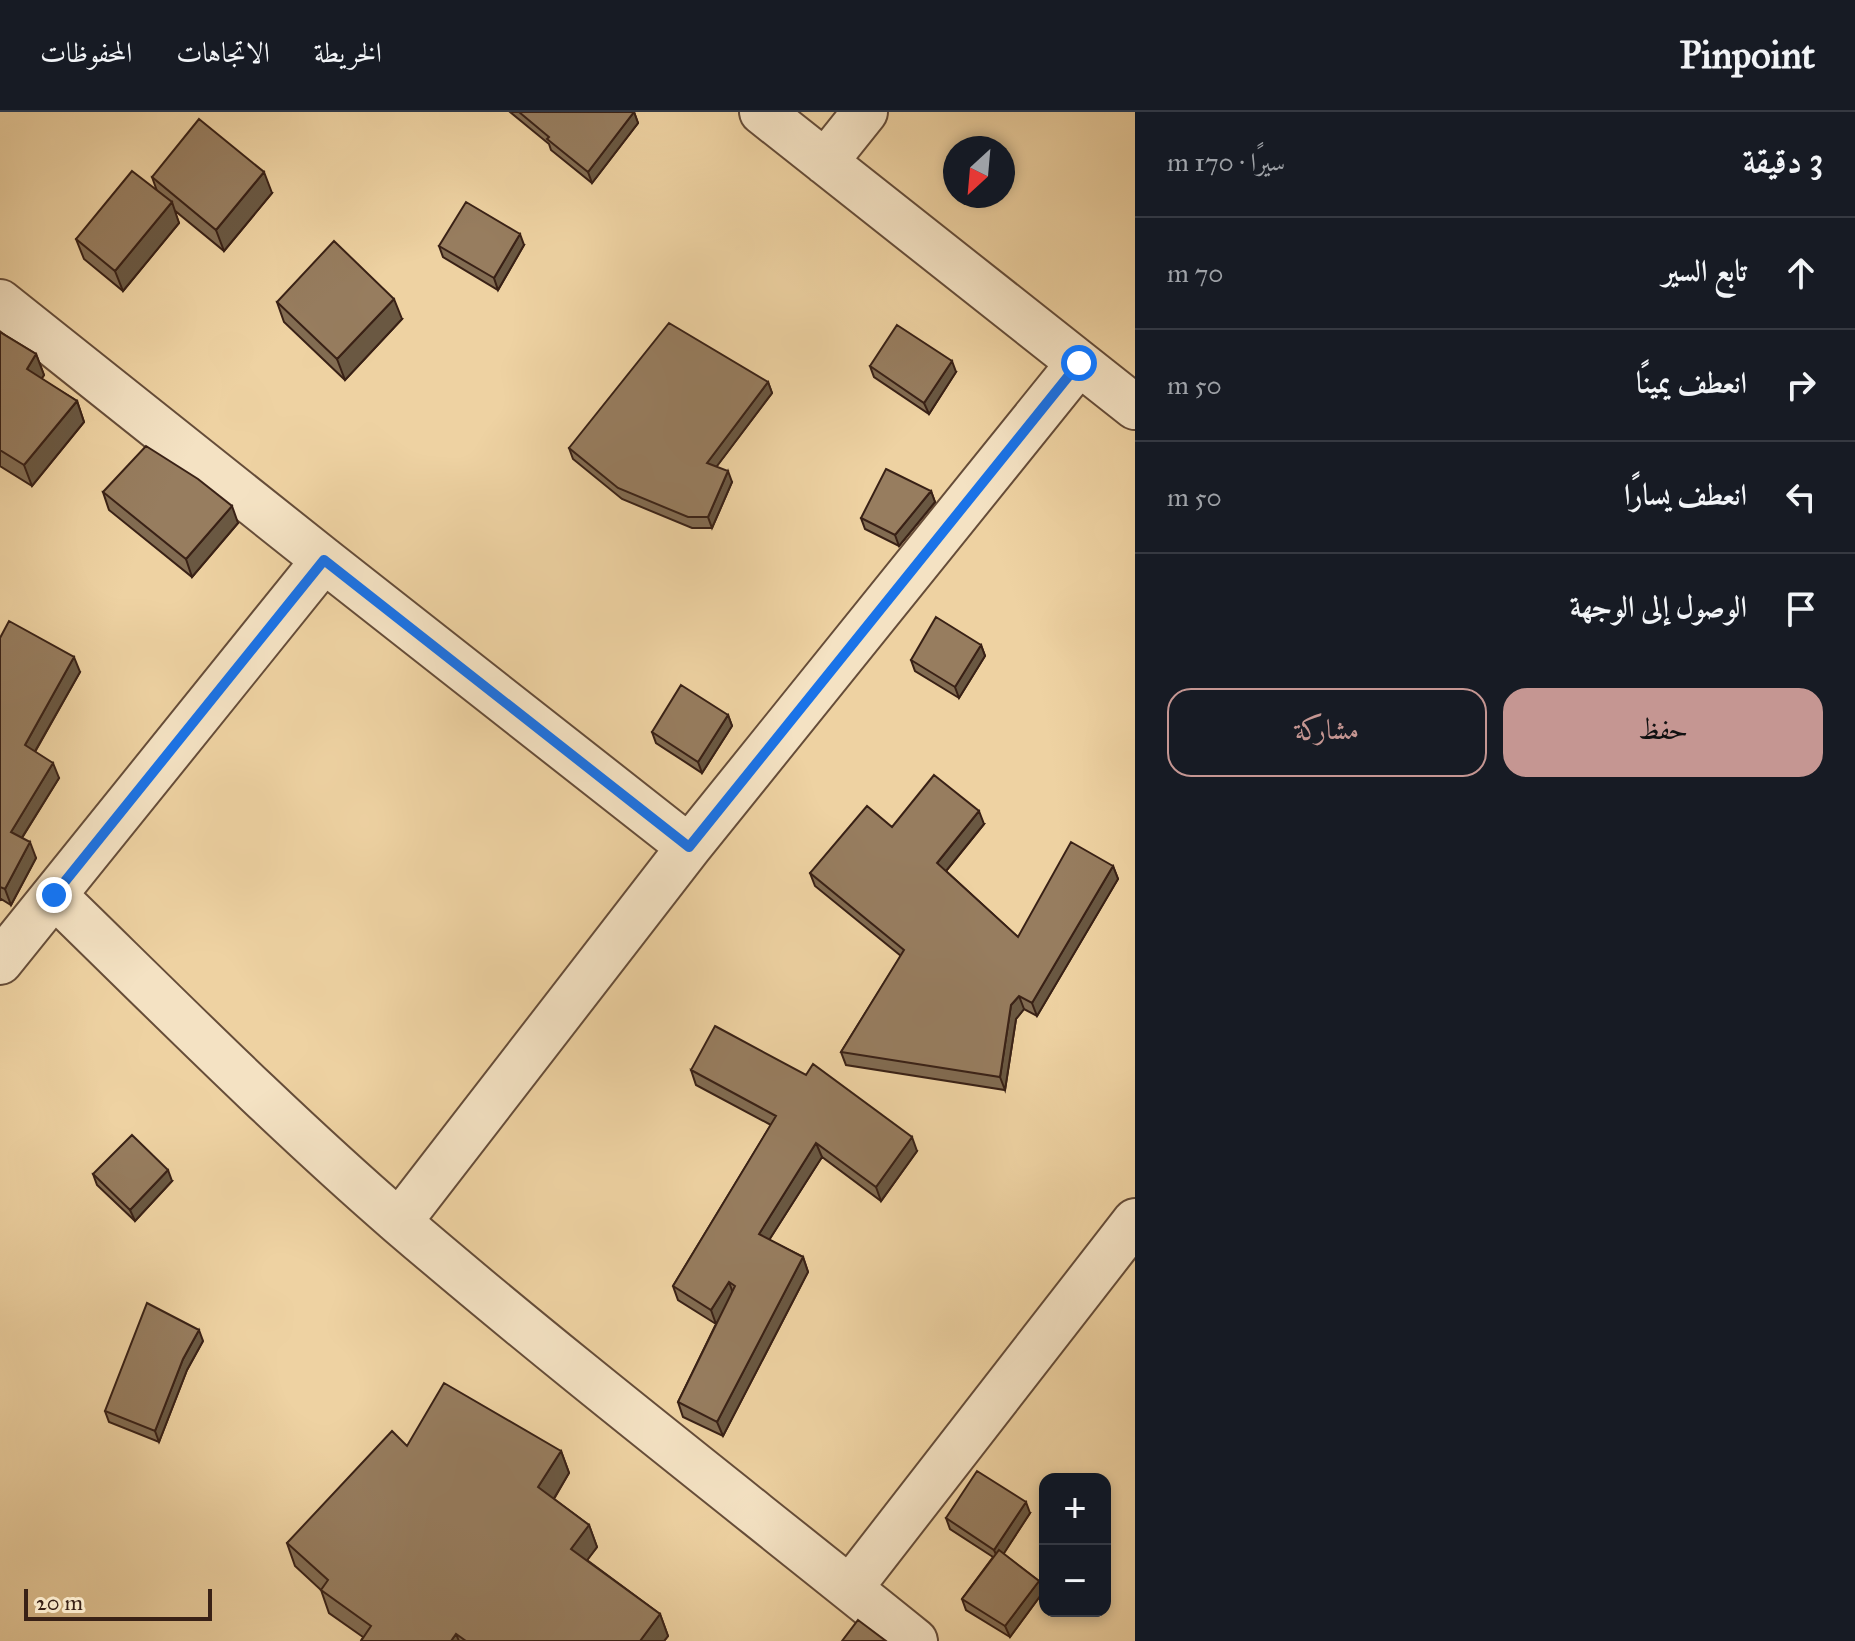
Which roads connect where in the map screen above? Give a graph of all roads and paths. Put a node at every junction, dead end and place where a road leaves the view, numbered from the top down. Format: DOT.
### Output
graph roads {
  1 [pos="762,112"];
  2 [pos="865,112"];
  3 [pos="825,162"];
  4 [pos="0,302"];
  5 [pos="1079,363"];
  6 [pos="1135,407"];
  7 [pos="324,560"];
  8 [pos="689,847"];
  9 [pos="54,895"];
  10 [pos="0,962"];
  11 [pos="1135,1221"];
  12 [pos="399,1222"];
  13 [pos="850,1588"];
  14 [pos="915,1641"];
  1 -- 3 [label="street"];
  2 -- 3 [label="street"];
  3 -- 5 [label="street"];
  4 -- 7 [label="street"];
  5 -- 6 [label="street"];
  5 -- 8 [label="street"];
  7 -- 8 [label="street"];
  7 -- 9 [label="street"];
  8 -- 12 [label="street"];
  9 -- 10 [label="street"];
  9 -- 12 [label="street"];
  11 -- 13 [label="street"];
  12 -- 13 [label="street"];
  13 -- 14 [label="street"];
}
